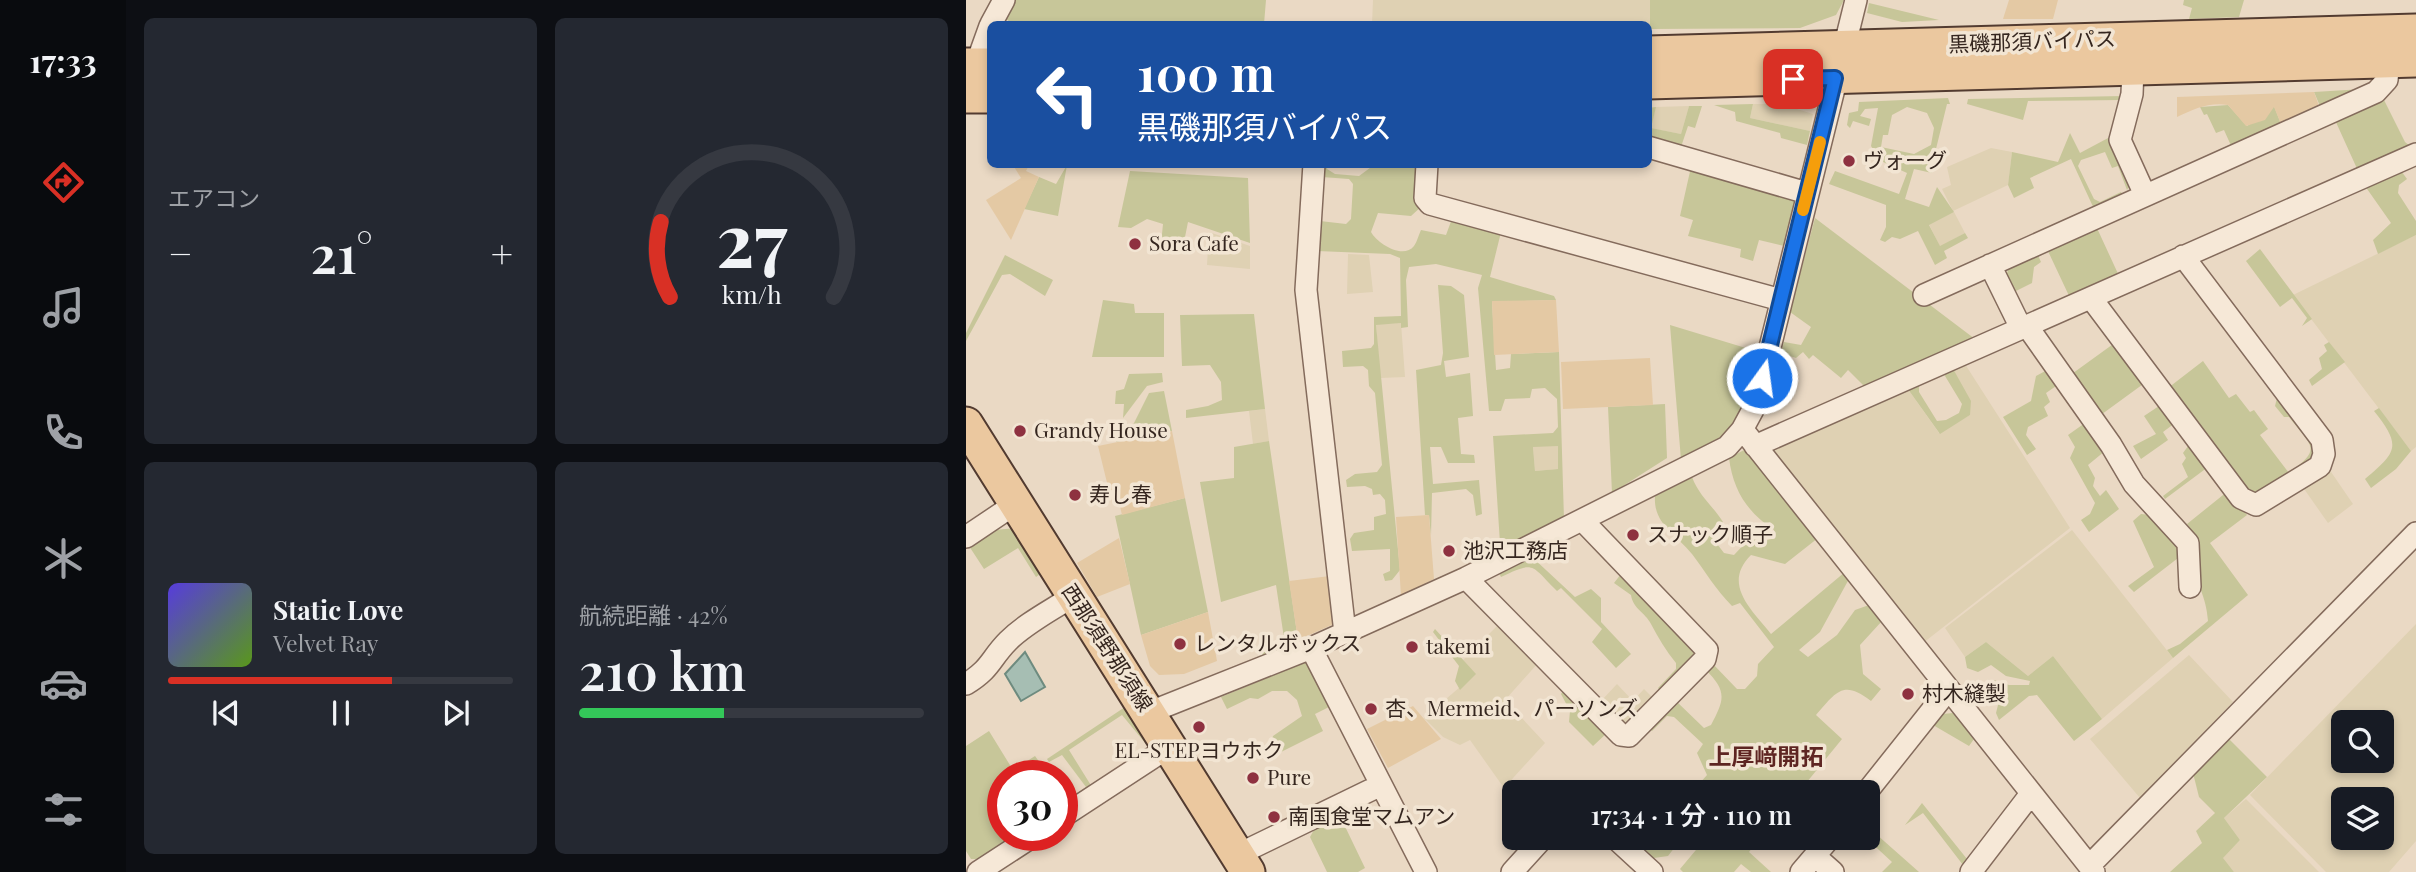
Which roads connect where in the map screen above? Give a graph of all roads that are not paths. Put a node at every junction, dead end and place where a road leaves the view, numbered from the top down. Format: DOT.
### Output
graph roads {
  1 [pos="1004,0"];
  2 [pos="1856,0"];
  3 [pos="993,21"];
  4 [pos="2416,31"];
  5 [pos="987,37"];
  6 [pos="1652,53"];
  7 [pos="2402,60"];
  8 [pos="1839,63"];
  9 [pos="2133,69"];
  10 [pos="975,73"];
  11 [pos="1652,82"];
  12 [pos="987,91"];
  13 [pos="1652,148"];
  14 [pos="2416,154"];
  15 [pos="1314,168"];
  16 [pos="1427,168"];
  17 [pos="1807,193"];
  18 [pos="2145,195"];
  19 [pos="2183,256"];
  20 [pos="1990,265"];
  21 [pos="1924,295"];
  22 [pos="2091,298"];
  23 [pos="1781,300"];
  24 [pos="2024,327"];
  25 [pos="966,424"];
  26 [pos="1749,438"];
  27 [pos="1015,504"];
  28 [pos="1583,521"];
  29 [pos="2416,533"];
  30 [pos="966,537"];
  31 [pos="1466,578"];
  32 [pos="2190,587"];
  33 [pos="1073,596"];
  34 [pos="1345,633"];
  35 [pos="1311,648"];
  36 [pos="966,684"];
  37 [pos="1948,690"];
  38 [pos="1148,713"];
  39 [pos="1169,747"];
  40 [pos="1876,780"];
  41 [pos="1381,785"];
  42 [pos="2030,795"];
  43 [pos="1078,807"];
  44 [pos="1532,850"];
  45 [pos="1628,850"];
  46 [pos="1820,850"];
  47 [pos="1010,851"];
  48 [pos="1815,856"];
  49 [pos="1243,863"];
  50 [pos="966,867"];
  51 [pos="2091,869"];
  52 [pos="969,872"];
  53 [pos="978,872"];
  54 [pos="1426,872"];
  55 [pos="1512,872"];
  56 [pos="1652,872"];
  57 [pos="1801,872"];
  58 [pos="1833,872"];
  59 [pos="1970,872"];
  1 -- 3 [label="street"];
  2 -- 8 [label="street"];
  4 -- 8 [label="main road, 黒磯那須バイパス"];
  5 -- 10 [label="street"];
  6 -- 8 [label="main road, 黒磯那須バイパス"];
  7 -- 9 [label="main road, 黒磯那須バイパス"];
  7 -- 18 [label="street"];
  8 -- 9 [label="main road, 黒磯那須バイパス"];
  8 -- 11 [label="main road, 黒磯那須バイパス"];
  8 -- 17 [label="street"];
  9 -- 18 [label="street"];
  10 -- 12 [label="main road"];
  13 -- 17 [label="street"];
  14 -- 19 [label="street"];
  15 -- 34 [label="street"];
  16 -- 23 [label="street"];
  17 -- 23 [label="street"];
  18 -- 20 [label="street"];
  19 -- 22 [label="street"];
  19 -- 22 [label="street"];
  20 -- 21 [label="street"];
  20 -- 24 [label="street"];
  22 -- 24 [label="street"];
  23 -- 26 [label="street"];
  24 -- 26 [label="street"];
  24 -- 32 [label="street"];
  25 -- 27 [label="main road, 西那須野那須線"];
  26 -- 28 [label="street"];
  26 -- 37 [label="street"];
  27 -- 30 [label="street"];
  27 -- 33 [label="main road, 西那須野那須線"];
  28 -- 31 [label="street"];
  28 -- 31 [label="street"];
  29 -- 51 [label="street"];
  31 -- 34 [label="street"];
  33 -- 36 [label="street"];
  33 -- 38 [label="main road, 西那須野那須線"];
  34 -- 35 [label="street"];
  35 -- 38 [label="street"];
  35 -- 41 [label="street"];
  37 -- 40 [label="street"];
  37 -- 42 [label="street"];
  38 -- 39 [label="main road, 西那須野那須線"];
  39 -- 43 [label="street"];
  39 -- 49 [label="main road, 西那須野那須線"];
  41 -- 49 [label="street"];
  41 -- 54 [label="street"];
  42 -- 51 [label="street"];
  42 -- 59 [label="street"];
  44 -- 55 [label="street"];
  45 -- 56 [label="street"];
  46 -- 48 [label="street"];
  47 -- 53 [label="street"];
  48 -- 57 [label="street"];
  48 -- 58 [label="street"];
  50 -- 52 [label="street"];
}
